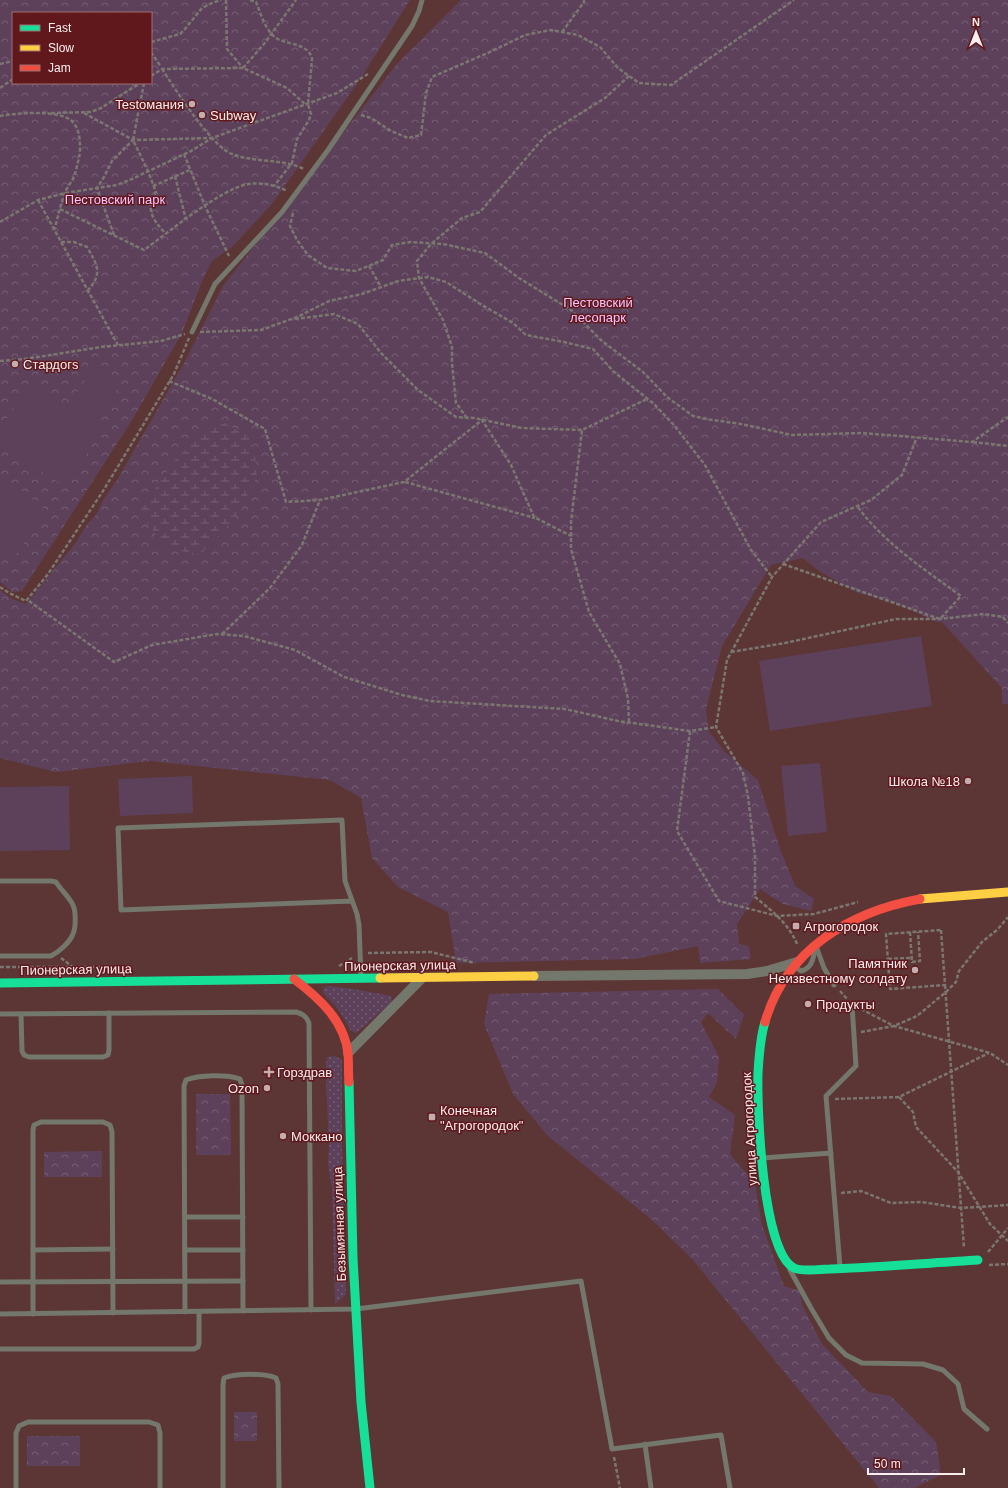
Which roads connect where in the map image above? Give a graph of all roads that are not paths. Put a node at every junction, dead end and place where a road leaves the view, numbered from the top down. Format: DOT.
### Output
graph roads {
  1 [pos="422,0"];
  2 [pos="192,332"];
  3 [pos="0,881"];
  4 [pos="1008,892"];
  5 [pos="352,901"];
  6 [pos="816,945"];
  7 [pos="0,956"];
  8 [pos="800,960"];
  9 [pos="534,976"];
  10 [pos="422,978"];
  11 [pos="294,979"];
  12 [pos="361,979"];
  13 [pos="0,983"];
  14 [pos="834,985"];
  15 [pos="852,1005"];
  16 [pos="109,1013"];
  17 [pos="0,1014"];
  18 [pos="21,1014"];
  19 [pos="348,1053"];
  20 [pos="831,1153"];
  21 [pos="762,1158"];
  22 [pos="185,1217"];
  23 [pos="243,1217"];
  24 [pos="113,1249"];
  25 [pos="33,1250"];
  26 [pos="185,1250"];
  27 [pos="243,1250"];
  28 [pos="978,1260"];
  29 [pos="784,1261"];
  30 [pos="840,1268"];
  31 [pos="113,1281"];
  32 [pos="185,1281"];
  33 [pos="243,1281"];
  34 [pos="0,1282"];
  35 [pos="33,1282"];
  36 [pos="311,1310"];
  37 [pos="356,1310"];
  38 [pos="243,1311"];
  39 [pos="185,1312"];
  40 [pos="199,1312"];
  41 [pos="113,1313"];
  42 [pos="0,1314"];
  43 [pos="33,1314"];
  44 [pos="0,1349"];
  45 [pos="987,1429"];
  46 [pos="645,1444"];
  47 [pos="16,1488"];
  48 [pos="160,1488"];
  49 [pos="223,1488"];
  50 [pos="279,1488"];
  51 [pos="370,1488"];
  52 [pos="651,1488"];
  53 [pos="730,1488"];
  1 -- 2 [label="lane"];
  3 -- 7 [label="lane"];
  4 -- 6 [label="street, улица Агрогородок"];
  5 -- 5 [label="lane"];
  5 -- 12 [label="lane"];
  6 -- 8 [label="street, улица Агрогородок"];
  6 -- 8 [label="lane"];
  6 -- 14 [label="lane"];
  8 -- 9 [label="street, Пионерская улица"];
  8 -- 21 [label="street, улица Агрогородок"];
  9 -- 10 [label="street, Пионерская улица"];
  10 -- 12 [label="street, Пионерская улица"];
  10 -- 19 [label="street"];
  11 -- 12 [label="street, Пионерская улица"];
  11 -- 13 [label="street, Пионерская улица"];
  11 -- 19 [label="street, Безымянная улица"];
  15 -- 20 [label="lane"];
  16 -- 18 [label="lane"];
  16 -- 18 [label="lane"];
  16 -- 36 [label="lane"];
  17 -- 18 [label="lane"];
  19 -- 37 [label="street, Безымянная улица"];
  20 -- 21 [label="lane"];
  20 -- 30 [label="lane"];
  21 -- 29 [label="street, улица Агрогородок"];
  22 -- 23 [label="lane"];
  22 -- 23 [label="lane"];
  22 -- 26 [label="lane"];
  23 -- 27 [label="lane"];
  24 -- 25 [label="lane"];
  24 -- 25 [label="lane"];
  24 -- 31 [label="lane"];
  25 -- 35 [label="lane"];
  26 -- 27 [label="lane"];
  26 -- 32 [label="lane"];
  27 -- 33 [label="lane"];
  28 -- 30 [label="street"];
  29 -- 30 [label="street"];
  29 -- 45 [label="lane"];
  31 -- 32 [label="lane"];
  31 -- 35 [label="lane"];
  31 -- 41 [label="lane"];
  32 -- 33 [label="lane"];
  32 -- 39 [label="lane"];
  33 -- 38 [label="lane"];
  34 -- 35 [label="lane"];
  35 -- 43 [label="lane"];
  36 -- 37 [label="lane"];
  36 -- 38 [label="lane"];
  37 -- 46 [label="lane"];
  37 -- 51 [label="street, Безымянная улица"];
  38 -- 40 [label="lane"];
  39 -- 40 [label="lane"];
  39 -- 41 [label="lane"];
  40 -- 44 [label="lane"];
  41 -- 43 [label="lane"];
  42 -- 43 [label="lane"];
  46 -- 52 [label="lane"];
  46 -- 53 [label="lane"];
  47 -- 48 [label="lane"];
  49 -- 50 [label="lane"];
}
